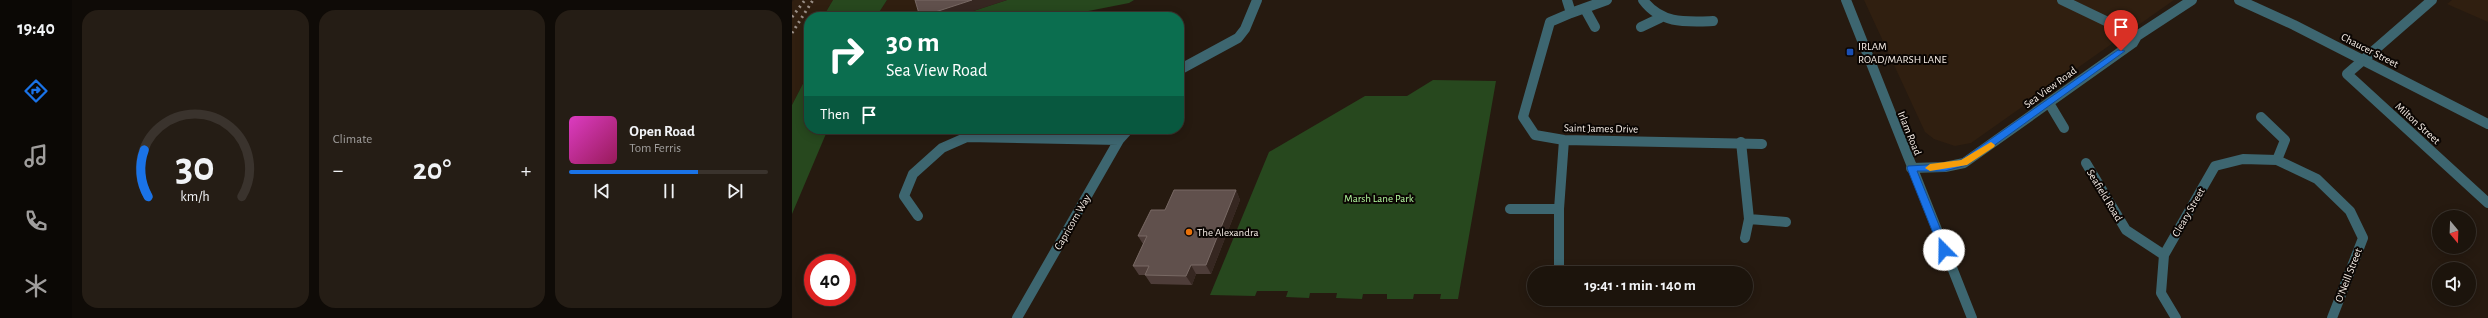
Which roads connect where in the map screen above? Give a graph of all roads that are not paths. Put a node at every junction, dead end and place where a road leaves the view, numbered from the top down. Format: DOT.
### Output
graph roads {
  1 [pos="1257,0"];
  2 [pos="1567,0"];
  3 [pos="1607,0"];
  4 [pos="1644,0"];
  5 [pos="1846,0"];
  6 [pos="2062,0"];
  7 [pos="2192,0"];
  8 [pos="2239,0"];
  9 [pos="2432,0"];
  10 [pos="1584,9"];
  11 [pos="1571,13"];
  12 [pos="1660,18"];
  13 [pos="1713,21"];
  14 [pos="1595,27"];
  15 [pos="1642,27"];
  16 [pos="2137,36"];
  17 [pos="2361,60"];
  18 [pos="1184,67"];
  19 [pos="2049,103"];
  20 [pos="2261,117"];
  21 [pos="2488,124"];
  22 [pos="2064,128"];
  23 [pos="965,134"];
  24 [pos="989,134"];
  25 [pos="1124,134"];
  26 [pos="1119,140"];
  27 [pos="1564,140"];
  28 [pos="1741,142"];
  29 [pos="1762,144"];
  30 [pos="2277,160"];
  31 [pos="2086,163"];
  32 [pos="1911,168"];
  33 [pos="2488,203"];
  34 [pos="1510,209"];
  35 [pos="1558,209"];
  36 [pos="918,216"];
  37 [pos="1749,219"];
  38 [pos="1786,222"];
  39 [pos="1745,238"];
  40 [pos="2164,255"];
  41 [pos="1559,266"];
  42 [pos="1017,318"];
  43 [pos="1972,318"];
  44 [pos="2176,318"];
  45 [pos="2332,318"];
  1 -- 18 [label="street"];
  2 -- 11 [label="street"];
  3 -- 10 [label="street, Saint James Drive"];
  4 -- 12 [label="street"];
  5 -- 32 [label="street, Irlam Road"];
  6 -- 16 [label="street"];
  7 -- 16 [label="street, Sea View Road"];
  8 -- 17 [label="street, Chaucer Street"];
  9 -- 17 [label="street"];
  10 -- 11 [label="street, Saint James Drive"];
  10 -- 14 [label="street"];
  11 -- 27 [label="street, Saint James Drive"];
  12 -- 13 [label="street"];
  12 -- 15 [label="street"];
  16 -- 19 [label="street, Sea View Road"];
  17 -- 21 [label="street, Chaucer Street"];
  17 -- 33 [label="street, Milton Street"];
  19 -- 22 [label="street"];
  19 -- 32 [label="street, Sea View Road"];
  20 -- 30 [label="street"];
  23 -- 36 [label="street"];
  24 -- 26 [label="street"];
  25 -- 26 [label="street, Capricorn Way"];
  26 -- 42 [label="street, Capricorn Way"];
  27 -- 28 [label="street, Saint James Drive"];
  27 -- 35 [label="street"];
  28 -- 29 [label="street, Saint James Drive"];
  28 -- 37 [label="street"];
  30 -- 40 [label="street, Cleary Street"];
  30 -- 45 [label="street, O'Neill Street"];
  31 -- 40 [label="street, Seafield Road"];
  32 -- 43 [label="street, Irlam Road"];
  34 -- 35 [label="street"];
  35 -- 41 [label="street"];
  37 -- 38 [label="street"];
  37 -- 39 [label="street"];
  40 -- 44 [label="street, Cleary Street"];
}
